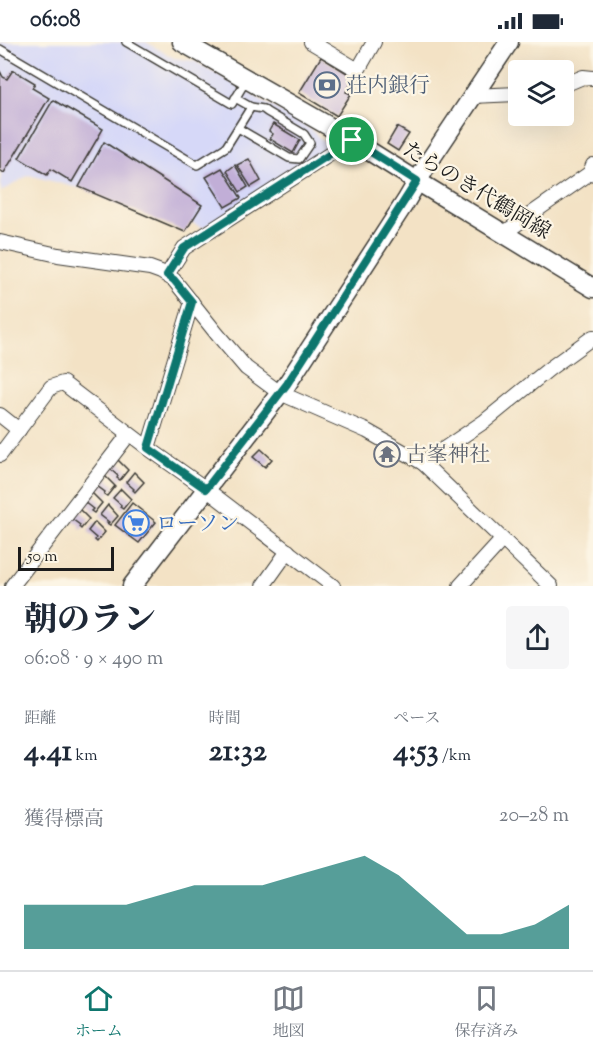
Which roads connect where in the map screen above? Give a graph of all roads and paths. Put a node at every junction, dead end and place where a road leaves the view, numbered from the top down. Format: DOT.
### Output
graph roads {
  1 [pos="126,42"];
  2 [pos="182,42"];
  3 [pos="311,42"];
  4 [pos="374,42"];
  5 [pos="509,42"];
  6 [pos="0,49"];
  7 [pos="592,77"];
  8 [pos="247,79"];
  9 [pos="574,81"];
  10 [pos="508,94"];
  11 [pos="472,96"];
  12 [pos="235,98"];
  13 [pos="251,107"];
  14 [pos="238,128"];
  15 [pos="352,140"];
  16 [pos="593,165"];
  17 [pos="417,181"];
  18 [pos="504,233"];
  19 [pos="0,242"];
  20 [pos="167,275"];
  21 [pos="593,288"];
  22 [pos="192,302"];
  23 [pos="593,337"];
  24 [pos="280,393"];
  25 [pos="0,414"];
  26 [pos="19,430"];
  27 [pos="129,434"];
  28 [pos="148,448"];
  29 [pos="0,455"];
  30 [pos="423,463"];
  31 [pos="206,489"];
  32 [pos="502,540"];
  33 [pos="288,551"];
  34 [pos="12,586"];
  35 [pos="132,586"];
  36 [pos="263,586"];
  37 [pos="332,586"];
  38 [pos="460,586"];
  39 [pos="551,586"];
  1 -- 12 [label="lane"];
  2 -- 8 [label="street, たらのき代鶴岡線"];
  3 -- 4 [label="street"];
  5 -- 11 [label="street"];
  6 -- 14 [label="lane"];
  7 -- 9 [label="street"];
  8 -- 12 [label="lane"];
  8 -- 15 [label="street, たらのき代鶴岡線"];
  10 -- 11 [label="street"];
  11 -- 17 [label="street"];
  12 -- 13 [label="lane"];
  13 -- 14 [label="lane"];
  13 -- 14 [label="lane"];
  15 -- 17 [label="street, たらのき代鶴岡線"];
  15 -- 20 [label="street"];
  16 -- 18 [label="street"];
  17 -- 18 [label="street, たらのき代鶴岡線"];
  17 -- 24 [label="street"];
  18 -- 21 [label="street, たらのき代鶴岡線"];
  19 -- 20 [label="street"];
  20 -- 22 [label="street"];
  22 -- 24 [label="street"];
  22 -- 28 [label="street"];
  23 -- 30 [label="street"];
  24 -- 30 [label="street"];
  24 -- 31 [label="street"];
  25 -- 26 [label="street"];
  26 -- 27 [label="street"];
  26 -- 29 [label="street"];
  27 -- 28 [label="street"];
  27 -- 34 [label="street"];
  28 -- 31 [label="street"];
  30 -- 32 [label="street"];
  31 -- 33 [label="street"];
  31 -- 35 [label="street"];
  32 -- 38 [label="street"];
  32 -- 39 [label="street"];
  33 -- 36 [label="street"];
  33 -- 37 [label="street"];
}
